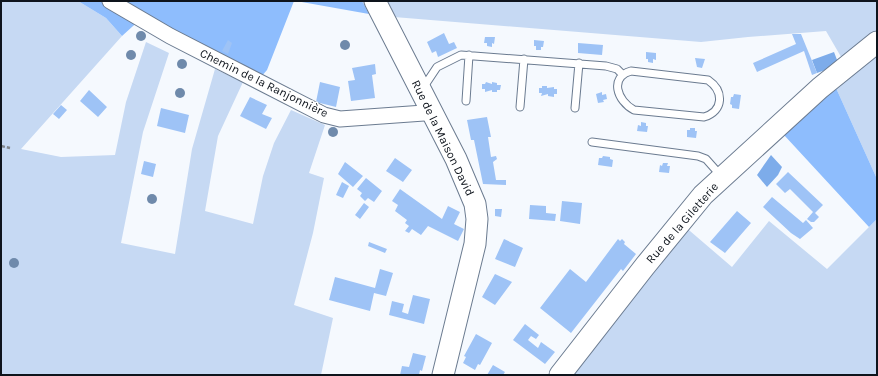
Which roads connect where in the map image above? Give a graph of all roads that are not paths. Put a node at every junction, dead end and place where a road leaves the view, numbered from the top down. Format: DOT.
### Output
graph roads {
  1 [pos="110,1"];
  2 [pos="375,1"];
  3 [pos="877,42"];
  4 [pos="469,56"];
  5 [pos="524,59"];
  6 [pos="579,63"];
  7 [pos="623,75"];
  8 [pos="421,92"];
  9 [pos="466,101"];
  10 [pos="520,107"];
  11 [pos="575,108"];
  12 [pos="431,110"];
  13 [pos="592,142"];
  14 [pos="722,177"];
  15 [pos="443,375"];
  16 [pos="560,375"];
  1 -- 12 [label="street, Chemin de la Ranjonnière"];
  2 -- 8 [label="street, Rue de la Maison David"];
  3 -- 14 [label="street, Rue de la Giletterie"];
  4 -- 5 [label="lane"];
  4 -- 8 [label="lane"];
  4 -- 9 [label="lane"];
  5 -- 6 [label="lane"];
  5 -- 10 [label="lane"];
  6 -- 7 [label="lane"];
  6 -- 11 [label="lane"];
  7 -- 7 [label="lane"];
  8 -- 12 [label="street, Rue de la Maison David"];
  12 -- 15 [label="street, Rue de la Maison David"];
  13 -- 14 [label="lane"];
  14 -- 16 [label="street, Rue de la Giletterie"];
}
